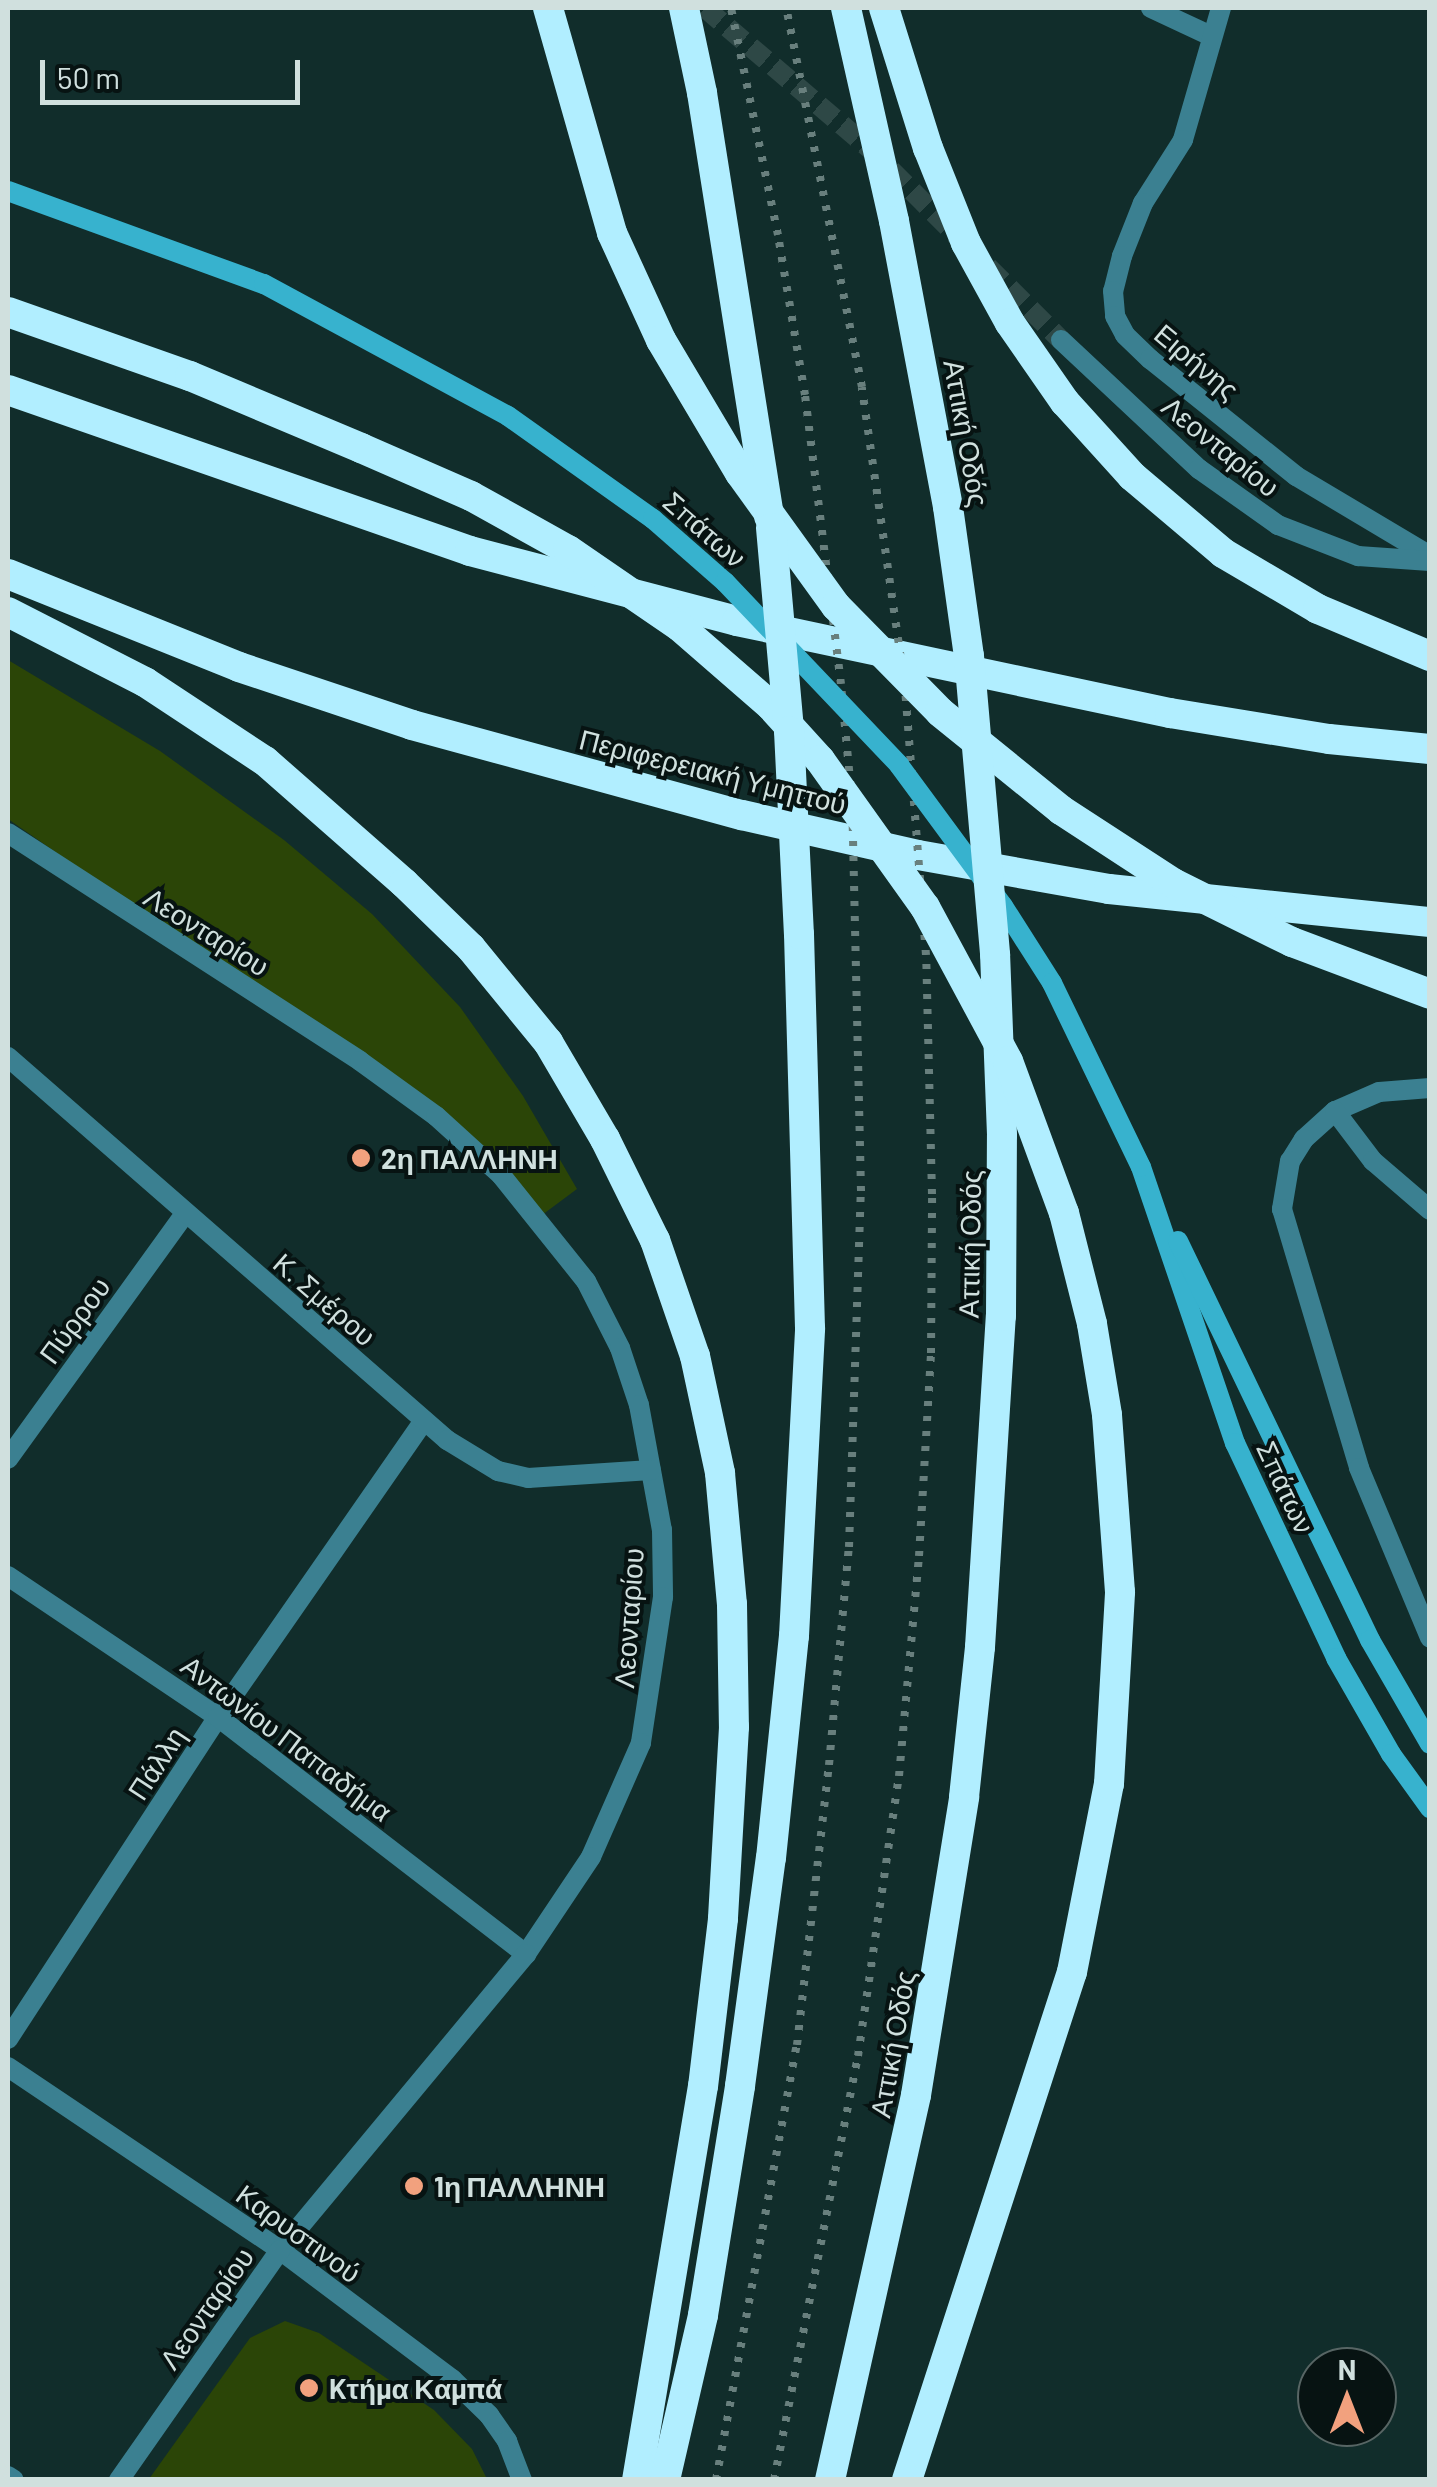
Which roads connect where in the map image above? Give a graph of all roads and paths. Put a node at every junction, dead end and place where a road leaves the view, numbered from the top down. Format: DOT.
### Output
graph roads {
  1 [pos="548,8"];
  2 [pos="684,8"];
  3 [pos="846,8"];
  4 [pos="884,8"];
  5 [pos="1151,8"];
  6 [pos="1221,8"];
  7 [pos="1210,36"];
  8 [pos="8,191"];
  9 [pos="8,312"];
  10 [pos="1060,340"];
  11 [pos="8,390"];
  12 [pos="1430,558"];
  13 [pos="8,574"];
  14 [pos="8,612"];
  15 [pos="1430,656"];
  16 [pos="1430,749"];
  17 [pos="8,833"];
  18 [pos="1430,922"];
  19 [pos="1430,994"];
  20 [pos="8,1058"];
  21 [pos="1430,1088"];
  22 [pos="1334,1111"];
  23 [pos="1142,1167"];
  24 [pos="1430,1210"];
  25 [pos="185,1214"];
  26 [pos="424,1421"];
  27 [pos="8,1459"];
  28 [pos="650,1470"];
  29 [pos="8,1576"];
  30 [pos="1430,1638"];
  31 [pos="218,1717"];
  32 [pos="1430,1744"];
  33 [pos="1430,1808"];
  34 [pos="526,1954"];
  35 [pos="8,2039"];
  36 [pos="8,2067"];
  37 [pos="280,2250"];
  38 [pos="119,2480"];
  39 [pos="522,2480"];
  40 [pos="637,2480"];
  41 [pos="665,2480"];
  42 [pos="830,2480"];
  43 [pos="907,2480"];
  1 -- 19 [label="highway, bridge"];
  2 -- 41 [label="highway, bridge"];
  3 -- 42 [label="highway, Αττική Οδός, bridge"];
  4 -- 15 [label="highway"];
  5 -- 7 [label="street"];
  6 -- 7 [label="street, Ειρήνης"];
  7 -- 12 [label="street, Ειρήνης"];
  8 -- 23 [label="main road, Σπάτων, bridge"];
  9 -- 43 [label="highway, bridge"];
  10 -- 12 [label="street, Λεονταρίου"];
  11 -- 16 [label="highway"];
  13 -- 18 [label="highway, Περιφερειακή Υμηττού"];
  14 -- 40 [label="highway"];
  17 -- 28 [label="street, Λεονταρίου"];
  20 -- 25 [label="street, Κ. Σμέρου"];
  21 -- 22 [label="street"];
  22 -- 24 [label="street"];
  22 -- 30 [label="street"];
  23 -- 32 [label="main road, Σπάτων"];
  23 -- 33 [label="main road, Σπάτων"];
  25 -- 26 [label="street, Κ. Σμέρου"];
  25 -- 27 [label="street, Πύρρου"];
  26 -- 28 [label="street, Κ. Σμέρου"];
  26 -- 31 [label="street, Πάλλη"];
  28 -- 34 [label="street, Λεονταρίου"];
  29 -- 31 [label="street, Αντωνίου Παπαδήμα"];
  31 -- 34 [label="street, Αντωνίου Παπαδήμα"];
  31 -- 35 [label="street, Πάλλη"];
  34 -- 37 [label="street, Λεονταρίου"];
  36 -- 37 [label="street, Καρυστινού"];
  37 -- 38 [label="street, Λεονταρίου"];
  37 -- 39 [label="street, Καρυστινού"];
}
